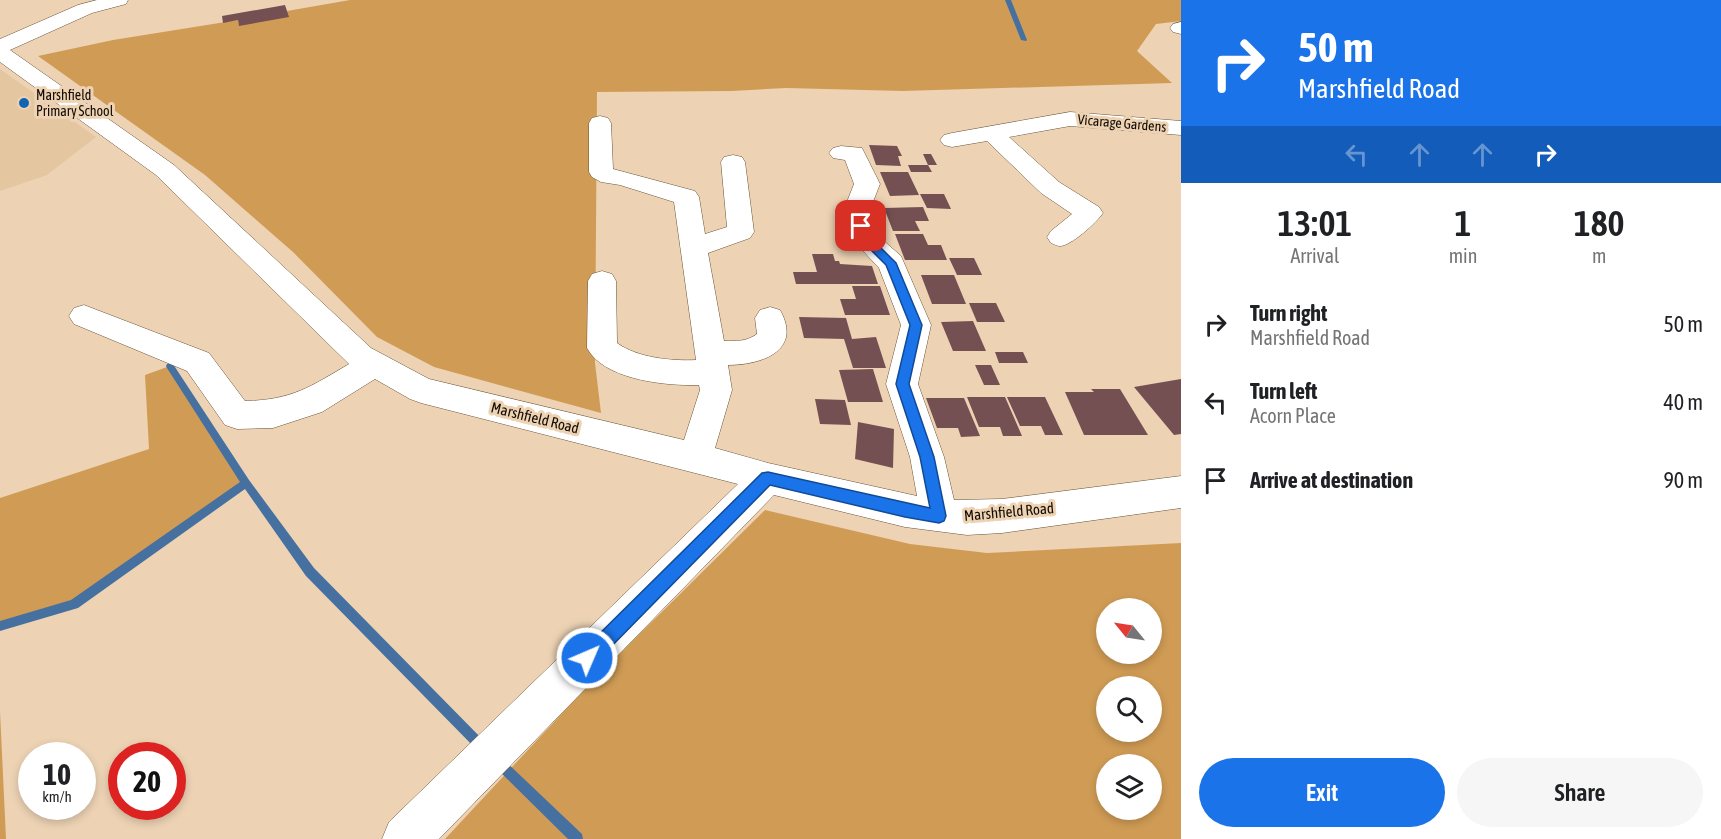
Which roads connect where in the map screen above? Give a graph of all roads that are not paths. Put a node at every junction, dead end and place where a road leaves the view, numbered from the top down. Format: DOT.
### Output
graph roads {
  1 [pos="119,0"];
  2 [pos="0,47"];
  3 [pos="0,52"];
  4 [pos="600,123"];
  5 [pos="1181,128"];
  6 [pos="993,134"];
  7 [pos="952,140"];
  8 [pos="841,153"];
  9 [pos="733,162"];
  10 [pos="1060,237"];
  11 [pos="693,248"];
  12 [pos="602,281"];
  13 [pos="84,316"];
  14 [pos="770,318"];
  15 [pos="712,362"];
  16 [pos="375,364"];
  17 [pos="694,457"];
  18 [pos="768,478"];
  19 [pos="1181,492"];
  20 [pos="939,516"];
  21 [pos="406,839"];
  1 -- 2 [label="street"];
  3 -- 16 [label="street, Marshfield Road"];
  4 -- 11 [label="street"];
  5 -- 6 [label="street, Vicarage Gardens"];
  6 -- 7 [label="street, Vicarage Gardens"];
  6 -- 10 [label="street"];
  8 -- 20 [label="street"];
  9 -- 11 [label="street"];
  11 -- 15 [label="street"];
  12 -- 15 [label="street"];
  13 -- 16 [label="street"];
  14 -- 15 [label="street"];
  15 -- 17 [label="street"];
  16 -- 17 [label="street, Marshfield Road"];
  17 -- 18 [label="street, Marshfield Road"];
  18 -- 20 [label="street, Marshfield Road"];
  18 -- 21 [label="street"];
  19 -- 20 [label="street, Marshfield Road"];
}
